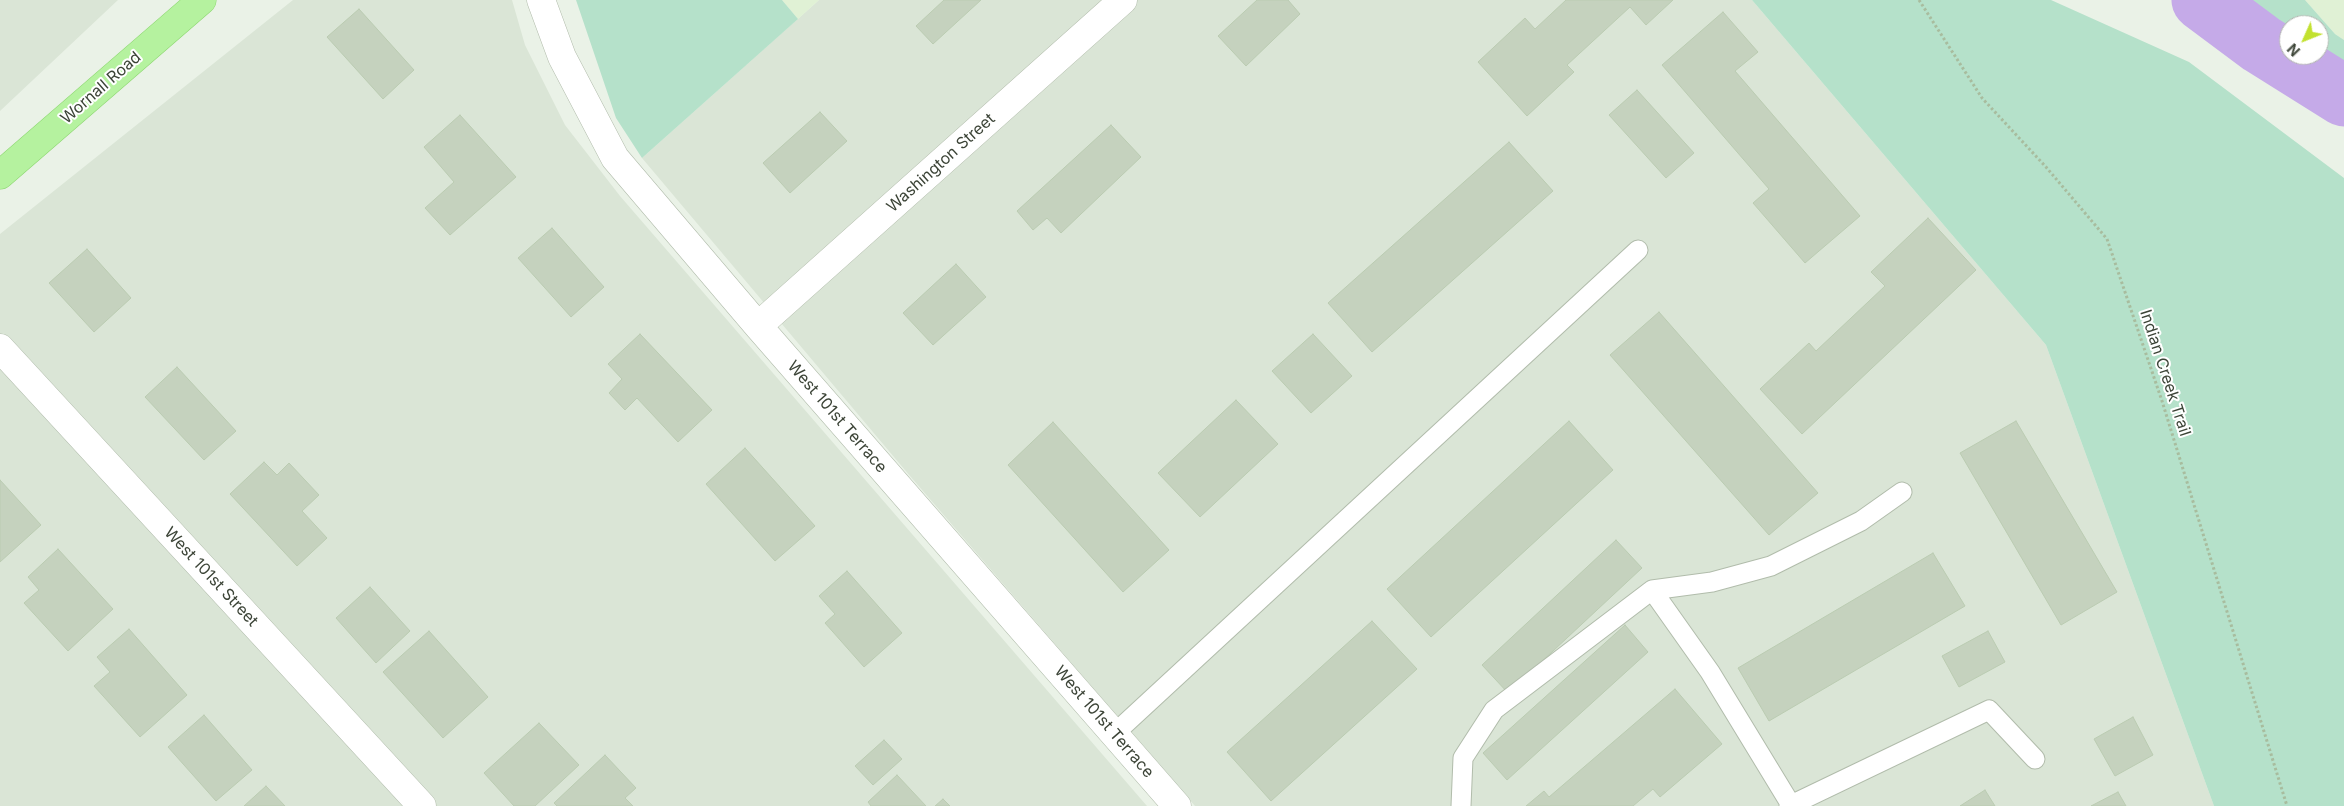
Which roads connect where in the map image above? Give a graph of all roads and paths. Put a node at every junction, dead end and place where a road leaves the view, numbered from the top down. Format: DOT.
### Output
graph roads {
  1 [pos="202,0"];
  2 [pos="541,0"];
  3 [pos="1123,0"];
  4 [pos="1920,0"];
  5 [pos="0,175"];
  6 [pos="1638,250"];
  7 [pos="758,326"];
  8 [pos="0,348"];
  9 [pos="1902,492"];
  10 [pos="1652,590"];
  11 [pos="1114,734"];
  12 [pos="2035,759"];
  13 [pos="1790,805"];
  14 [pos="422,806"];
  15 [pos="1177,806"];
  16 [pos="1461,806"];
  17 [pos="2287,806"];
  1 -- 5 [label="main road, Wornall Road"];
  2 -- 7 [label="street, West 101st Terrace"];
  3 -- 7 [label="street, Washington Street"];
  4 -- 17 [label="path, Indian Creek Trail"];
  6 -- 11 [label="lane"];
  7 -- 11 [label="street, West 101st Terrace"];
  8 -- 14 [label="street, West 101st Street"];
  9 -- 10 [label="lane"];
  10 -- 13 [label="lane"];
  10 -- 16 [label="lane"];
  11 -- 15 [label="street, West 101st Terrace"];
  12 -- 13 [label="lane"];
}
